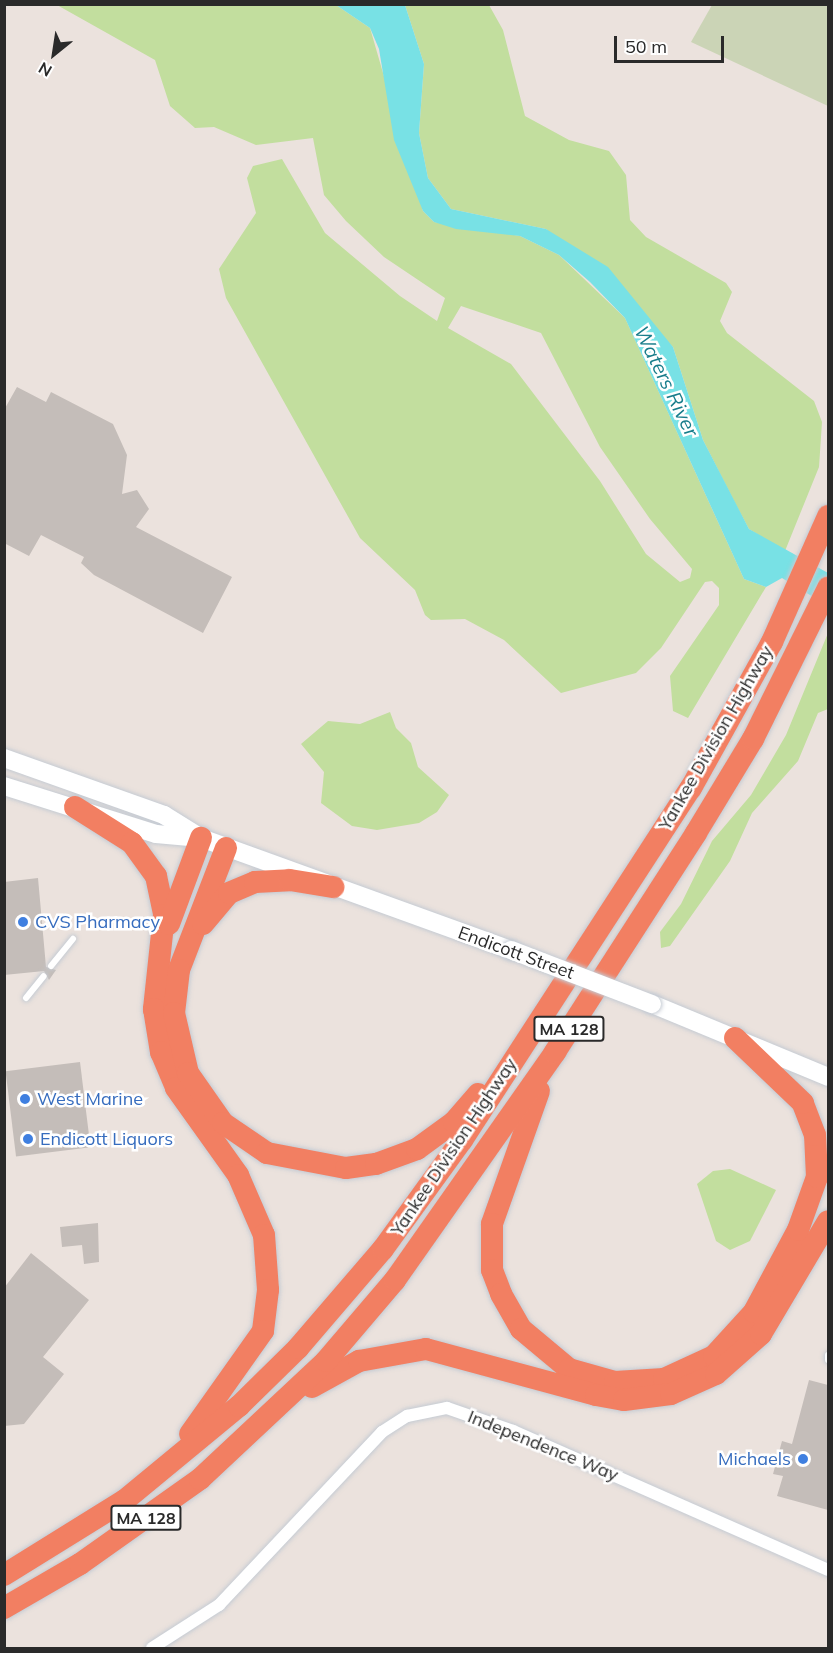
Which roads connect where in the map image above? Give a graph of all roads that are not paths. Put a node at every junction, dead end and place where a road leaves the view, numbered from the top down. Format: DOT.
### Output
graph roads {
  1 [pos="828,516"];
  2 [pos="828,588"];
  3 [pos="4,758"];
  4 [pos="4,786"];
  5 [pos="75,807"];
  6 [pos="201,838"];
  7 [pos="226,848"];
  8 [pos="333,887"];
  9 [pos="73,939"];
  10 [pos="162,945"];
  11 [pos="185,953"];
  12 [pos="51,966"];
  13 [pos="44,976"];
  14 [pos="26,998"];
  15 [pos="735,1038"];
  16 [pos="527,1040"];
  17 [pos="555,1052"];
  18 [pos="828,1077"];
  19 [pos="828,1143"];
  20 [pos="817,1177"];
  21 [pos="828,1221"];
  22 [pos="828,1355"];
  23 [pos="828,1360"];
  24 [pos="275,1410"];
  25 [pos="160,1472"];
  26 [pos="828,1570"];
  27 [pos="4,1575"];
  28 [pos="4,1608"];
  29 [pos="152,1648"];
  1 -- 16 [label="highway, Yankee Division Highway / MA 128"];
  2 -- 17 [label="highway, Yankee Division Highway / MA 128"];
  3 -- 6 [label="main road, Endicott Street"];
  4 -- 5 [label="main road, Endicott Street"];
  5 -- 6 [label="main road, Endicott Street"];
  5 -- 10 [label="highway"];
  6 -- 7 [label="main road, Endicott Street"];
  6 -- 10 [label="highway"];
  7 -- 8 [label="main road, Endicott Street"];
  7 -- 11 [label="highway"];
  8 -- 11 [label="highway"];
  8 -- 15 [label="main road, Endicott Street, bridge"];
  9 -- 12 [label="lane"];
  10 -- 25 [label="highway"];
  11 -- 16 [label="highway"];
  13 -- 14 [label="lane"];
  15 -- 18 [label="main road, Endicott Street"];
  15 -- 20 [label="highway"];
  16 -- 25 [label="highway, Yankee Division Highway / MA 128"];
  17 -- 20 [label="highway"];
  17 -- 24 [label="highway, Yankee Division Highway / MA 128"];
  19 -- 20 [label="highway"];
  21 -- 24 [label="highway"];
  22 -- 23 [label="lane"];
  24 -- 28 [label="highway, Yankee Division Highway / MA 128"];
  25 -- 27 [label="highway, Yankee Division Highway / MA 128"];
  26 -- 29 [label="street, Independence Way"];
}
